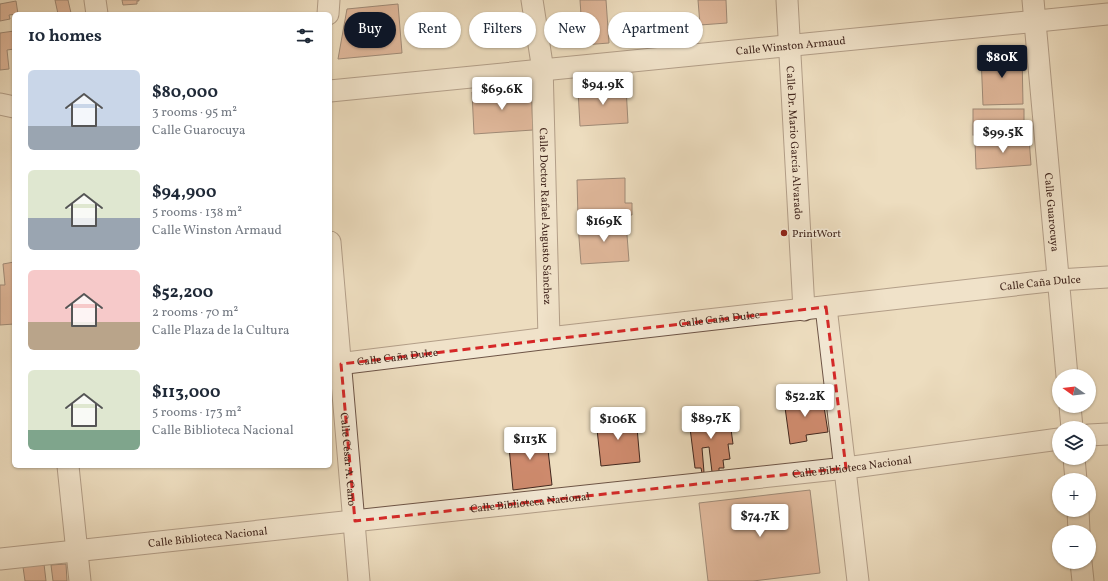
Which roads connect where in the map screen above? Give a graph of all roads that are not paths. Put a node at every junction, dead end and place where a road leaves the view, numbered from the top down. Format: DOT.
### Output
graph roads {
  1 [pos="96,0"];
  2 [pos="328,0"];
  3 [pos="532,0"];
  4 [pos="787,0"];
  5 [pos="1035,10"];
  6 [pos="97,12"];
  7 [pos="328,12"];
  8 [pos="1108,14"];
  9 [pos="790,45"];
  10 [pos="542,70"];
  11 [pos="332,91"];
  12 [pos="0,104"];
  13 [pos="12,107"];
  14 [pos="1108,277"];
  15 [pos="1058,280"];
  16 [pos="332,283"];
  17 [pos="826,307"];
  18 [pos="804,310"];
  19 [pos="549,338"];
  20 [pos="336,365"];
  21 [pos="1066,369"];
  22 [pos="1108,434"];
  23 [pos="1096,435"];
  24 [pos="1052,440"];
  25 [pos="68,468"];
  26 [pos="846,468"];
  27 [pos="354,521"];
  28 [pos="76,550"];
  29 [pos="0,559"];
  30 [pos="1082,569"];
  31 [pos="80,581"];
  32 [pos="358,581"];
  33 [pos="858,581"];
  34 [pos="1083,581"];
  1 -- 6 [label="street"];
  2 -- 7 [label="street"];
  3 -- 10 [label="street, Calle Doctor Rafael Augusto Sánchez"];
  4 -- 9 [label="street, Calle Dr. Mario García Alvarado"];
  5 -- 8 [label="street, Calle Winston Armaud"];
  5 -- 9 [label="street, Calle Winston Armaud"];
  5 -- 15 [label="street, Calle Guarocuya"];
  9 -- 10 [label="street, Calle Winston Armaud"];
  9 -- 18 [label="street, Calle Dr. Mario García Alvarado"];
  10 -- 11 [label="street, Calle Winston Armaud"];
  10 -- 19 [label="street, Calle Doctor Rafael Augusto Sánchez"];
  12 -- 13 [label="street"];
  14 -- 15 [label="street, Calle Caña Dulce"];
  15 -- 17 [label="street, Calle Caña Dulce"];
  15 -- 21 [label="street, Calle Guarocuya"];
  16 -- 20 [label="street, Calle César A. Cano"];
  17 -- 18 [label="street, Calle Caña Dulce"];
  17 -- 26 [label="street"];
  18 -- 19 [label="street, Calle Caña Dulce"];
  19 -- 20 [label="street, Calle Caña Dulce"];
  20 -- 27 [label="street, Calle César A. Cano"];
  22 -- 23 [label="street"];
  24 -- 26 [label="street, Calle Biblioteca Nacional"];
  25 -- 28 [label="street"];
  26 -- 27 [label="street, Calle Biblioteca Nacional"];
  26 -- 33 [label="street"];
  27 -- 28 [label="street, Calle Biblioteca Nacional"];
  27 -- 32 [label="street, Calle César A. Cano"];
  28 -- 29 [label="street, Calle Biblioteca Nacional"];
  28 -- 31 [label="street"];
  30 -- 34 [label="street"];
}
